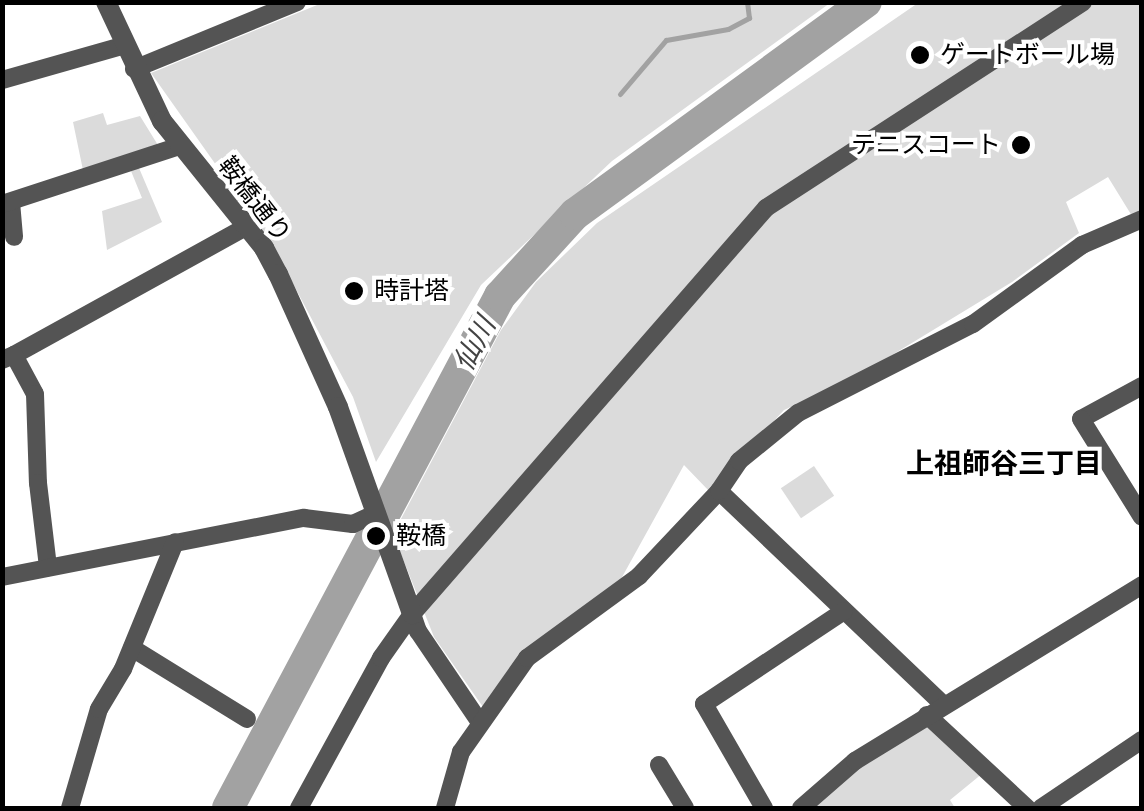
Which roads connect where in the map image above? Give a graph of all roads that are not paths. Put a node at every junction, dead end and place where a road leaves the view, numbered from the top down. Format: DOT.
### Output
graph roads {
  1 [pos="106,2"];
  2 [pos="297,2"];
  3 [pos="1083,2"];
  4 [pos="122,46"];
  5 [pos="134,69"];
  6 [pos="2,80"];
  7 [pos="179,146"];
  8 [pos="7,203"];
  9 [pos="1142,218"];
  10 [pos="248,226"];
  11 [pos="14,237"];
  12 [pos="8,357"];
  13 [pos="1142,386"];
  14 [pos="1134,488"];
  15 [pos="719,491"];
  16 [pos="372,497"];
  17 [pos="1142,516"];
  18 [pos="350,524"];
  19 [pos="175,542"];
  20 [pos="48,567"];
  21 [pos="2,576"];
  22 [pos="1142,586"];
  23 [pos="844,611"];
  24 [pos="412,614"];
  25 [pos="132,648"];
  26 [pos="936,710"];
  27 [pos="248,719"];
  28 [pos="479,721"];
  29 [pos="1142,740"];
  30 [pos="659,765"];
  31 [pos="70,808"];
  32 [pos="299,808"];
  33 [pos="444,808"];
  34 [pos="686,808"];
  35 [pos="764,808"];
  36 [pos="800,808"];
  37 [pos="1027,808"];
  38 [pos="1041,808"];
  1 -- 4 [label="street, 鞍橋通り"];
  2 -- 5 [label="street"];
  3 -- 24 [label="street"];
  4 -- 5 [label="street, 鞍橋通り"];
  4 -- 6 [label="street"];
  5 -- 7 [label="street, 鞍橋通り"];
  7 -- 8 [label="street"];
  7 -- 10 [label="street, 鞍橋通り"];
  8 -- 11 [label="street"];
  9 -- 15 [label="street"];
  10 -- 12 [label="street"];
  10 -- 16 [label="street, 鞍橋通り"];
  12 -- 20 [label="street"];
  13 -- 14 [label="street"];
  14 -- 17 [label="street"];
  15 -- 23 [label="street"];
  15 -- 28 [label="street"];
  16 -- 18 [label="street"];
  16 -- 18 [label="street"];
  16 -- 24 [label="street, 鞍橋通り"];
  18 -- 19 [label="street"];
  19 -- 20 [label="street"];
  19 -- 25 [label="street"];
  20 -- 21 [label="street"];
  22 -- 26 [label="street"];
  23 -- 26 [label="street"];
  23 -- 35 [label="street"];
  24 -- 28 [label="street"];
  24 -- 32 [label="street"];
  25 -- 27 [label="street"];
  25 -- 31 [label="street"];
  26 -- 36 [label="street"];
  26 -- 37 [label="street"];
  28 -- 33 [label="street"];
  29 -- 38 [label="street"];
  30 -- 34 [label="street"];
}
